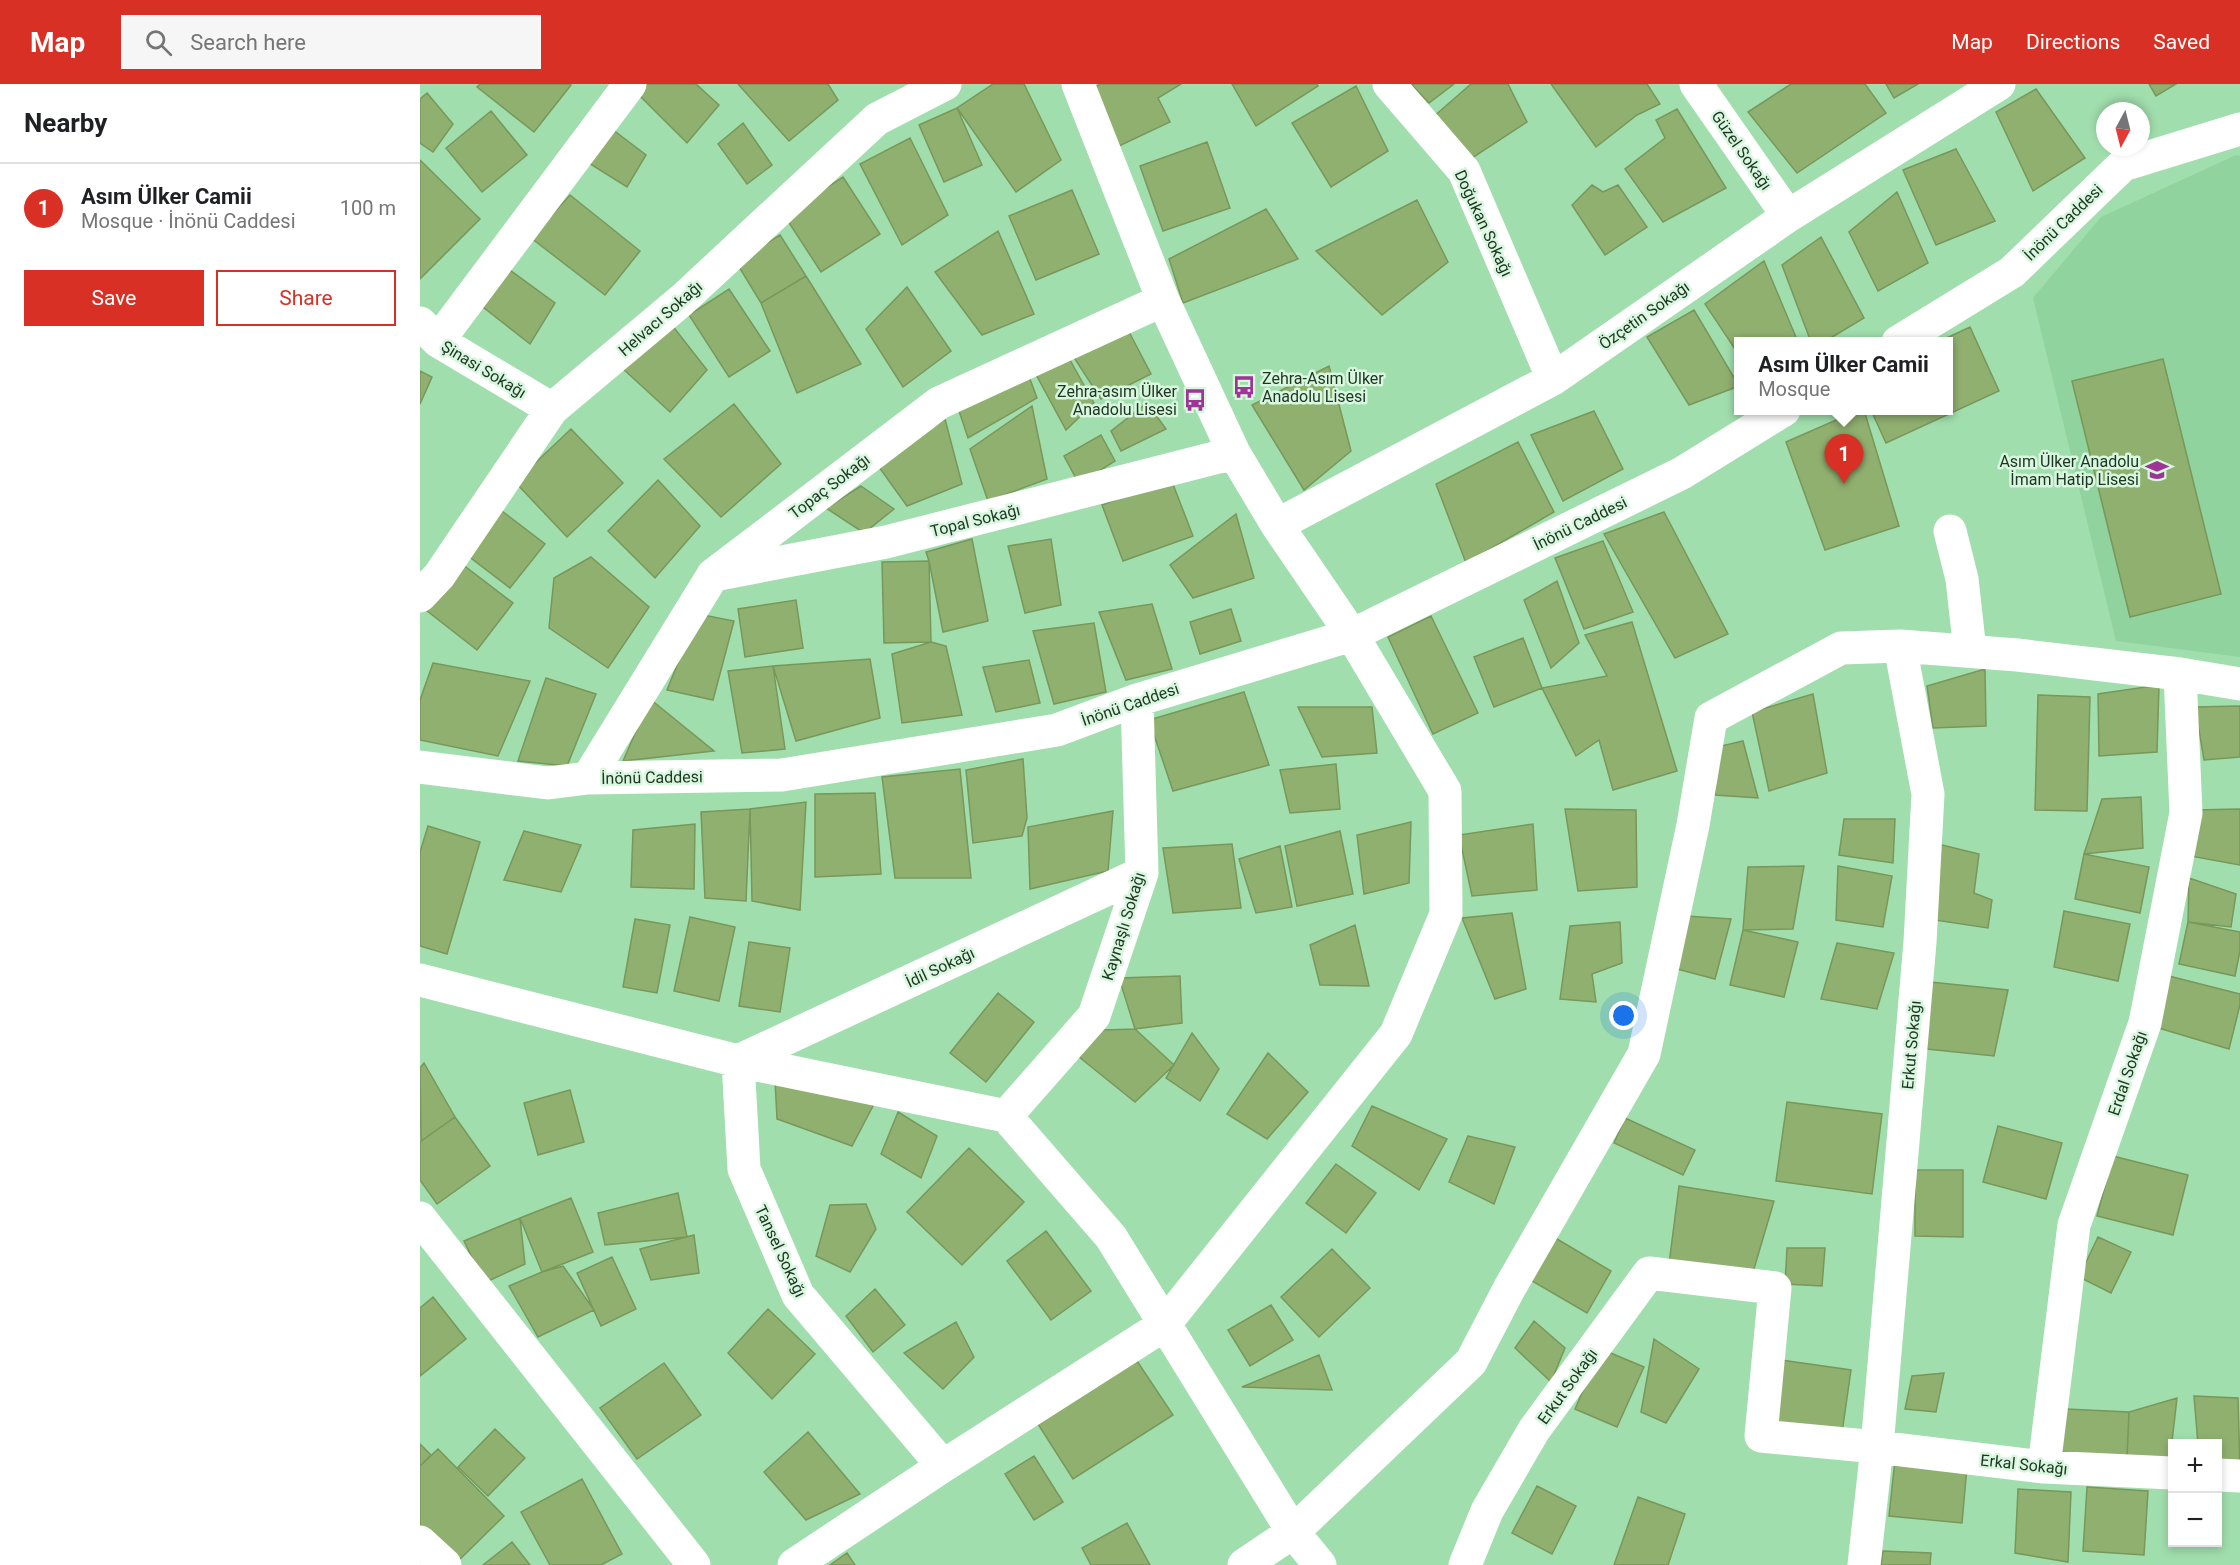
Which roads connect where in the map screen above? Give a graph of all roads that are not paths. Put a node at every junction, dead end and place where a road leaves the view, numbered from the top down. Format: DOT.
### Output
graph roads {
  1 [pos="630,84"];
  2 [pos="945,84"];
  3 [pos="1078,84"];
  4 [pos="1389,84"];
  5 [pos="1696,84"];
  6 [pos="1997,85"];
  7 [pos="2240,129"];
  8 [pos="1788,216"];
  9 [pos="1163,300"];
  10 [pos="429,332"];
  11 [pos="1906,337"];
  12 [pos="1552,379"];
  13 [pos="552,409"];
  14 [pos="1777,415"];
  15 [pos="1234,453"];
  16 [pos="1277,525"];
  17 [pos="1950,531"];
  18 [pos="713,575"];
  19 [pos="420,596"];
  20 [pos="1352,635"];
  21 [pos="1900,646"];
  22 [pos="1970,651"];
  23 [pos="2180,674"];
  24 [pos="2240,684"];
  25 [pos="1137,700"];
  26 [pos="420,767"];
  27 [pos="588,778"];
  28 [pos="1142,873"];
  29 [pos="420,980"];
  30 [pos="738,1061"];
  31 [pos="1006,1116"];
  32 [pos="420,1218"];
  33 [pos="1164,1325"];
  34 [pos="1877,1447"];
  35 [pos="943,1466"];
  36 [pos="2044,1467"];
  37 [pos="2168,1473"];
  38 [pos="2222,1475"];
  39 [pos="2240,1476"];
  40 [pos="1293,1532"];
  41 [pos="420,1542"];
  42 [pos="445,1565"];
  43 [pos="694,1565"];
  44 [pos="794,1565"];
  45 [pos="1244,1565"];
  46 [pos="1320,1565"];
  47 [pos="1465,1565"];
  48 [pos="1864,1565"];
  1 -- 10 [label="street"];
  2 -- 13 [label="street, Helvacı Sokağı"];
  3 -- 9 [label="street"];
  4 -- 12 [label="street, Doğukan Sokağı"];
  5 -- 8 [label="street, Güzel Sokağı"];
  6 -- 8 [label="street, Özçetin Sokağı"];
  7 -- 11 [label="street, İnönü Caddesi"];
  8 -- 12 [label="street, Özçetin Sokağı"];
  9 -- 15 [label="street"];
  9 -- 18 [label="street, Topaç Sokağı"];
  10 -- 13 [label="street, Şinasi Sokağı"];
  12 -- 16 [label="street, Özçetin Sokağı"];
  13 -- 19 [label="street, Helvacı Sokağı"];
  14 -- 20 [label="street, İnönü Caddesi"];
  15 -- 16 [label="street"];
  15 -- 18 [label="street, Topal Sokağı"];
  16 -- 20 [label="street"];
  17 -- 22 [label="street"];
  18 -- 27 [label="street, Topaç Sokağı"];
  20 -- 25 [label="street, İnönü Caddesi"];
  20 -- 33 [label="street"];
  21 -- 22 [label="street"];
  21 -- 34 [label="street, Erkut Sokağı"];
  21 -- 40 [label="street"];
  22 -- 23 [label="street"];
  23 -- 24 [label="street"];
  23 -- 36 [label="street, Erdal Sokağı"];
  25 -- 27 [label="street, İnönü Caddesi"];
  25 -- 28 [label="street, Kaynaşlı Sokağı"];
  26 -- 27 [label="street, İnönü Caddesi"];
  28 -- 30 [label="street, İdil Sokağı"];
  28 -- 31 [label="street, Kaynaşlı Sokağı"];
  29 -- 30 [label="street"];
  30 -- 31 [label="street"];
  30 -- 35 [label="street, Tansel Sokağı"];
  31 -- 33 [label="street"];
  32 -- 43 [label="street"];
  33 -- 35 [label="street"];
  33 -- 40 [label="street"];
  34 -- 36 [label="street, Erkal Sokağı"];
  34 -- 47 [label="street, Erkut Sokağı"];
  34 -- 48 [label="street, Erkut Sokağı"];
  35 -- 44 [label="street"];
  36 -- 37 [label="street, Erkal Sokağı"];
  38 -- 39 [label="street"];
  40 -- 45 [label="street"];
  40 -- 46 [label="street"];
  41 -- 42 [label="street"];
}
